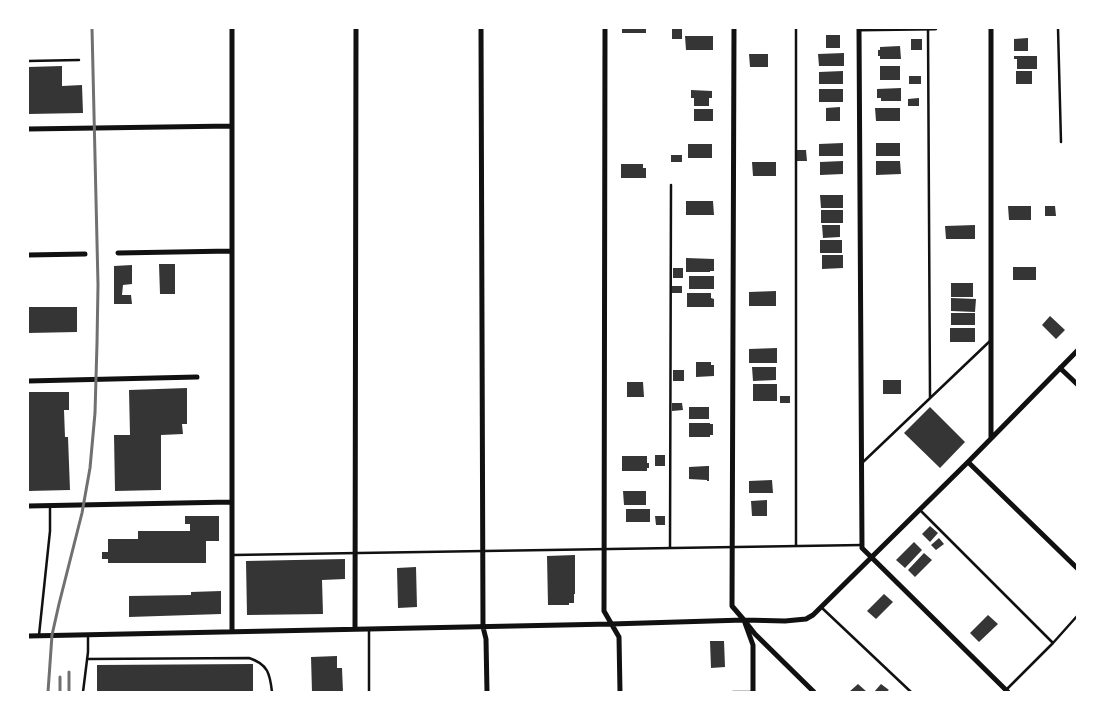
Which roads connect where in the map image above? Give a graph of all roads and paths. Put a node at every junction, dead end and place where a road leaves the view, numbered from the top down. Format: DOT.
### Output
graph roads {
  1 [pos="232,28"];
  2 [pos="356,28"];
  3 [pos="480,28"];
  4 [pos="605,28"];
  5 [pos="734,28"];
  6 [pos="796,28"];
  7 [pos="859,28"];
  8 [pos="928,28"];
  9 [pos="935,28"];
  10 [pos="991,28"];
  11 [pos="1058,28"];
  12 [pos="79,60"];
  13 [pos="28,61"];
  14 [pos="232,126"];
  15 [pos="28,129"];
  16 [pos="1061,142"];
  17 [pos="671,185"];
  18 [pos="231,251"];
  19 [pos="118,253"];
  20 [pos="85,254"];
  21 [pos="28,255"];
  22 [pos="991,340"];
  23 [pos="1078,350"];
  24 [pos="1060,368"];
  25 [pos="197,377"];
  26 [pos="28,381"];
  27 [pos="1078,385"];
  28 [pos="930,398"];
  29 [pos="991,438"];
  30 [pos="968,462"];
  31 [pos="861,464"];
  32 [pos="231,502"];
  33 [pos="28,506"];
  34 [pos="50,506"];
  35 [pos="920,510"];
  36 [pos="862,545"];
  37 [pos="796,546"];
  38 [pos="732,547"];
  39 [pos="670,548"];
  40 [pos="604,550"];
  41 [pos="482,551"];
  42 [pos="355,553"];
  43 [pos="232,555"];
  44 [pos="870,558"];
  45 [pos="1078,569"];
  46 [pos="821,607"];
  47 [pos="1078,615"];
  48 [pos="744,620"];
  49 [pos="611,624"];
  50 [pos="482,627"];
  51 [pos="355,629"];
  52 [pos="369,629"];
  53 [pos="232,632"];
  54 [pos="88,634"];
  55 [pos="28,636"];
  56 [pos="38,636"];
  57 [pos="1053,643"];
  58 [pos="87,659"];
  59 [pos="83,692"];
  60 [pos="272,692"];
  61 [pos="369,692"];
  62 [pos="487,692"];
  63 [pos="620,692"];
  64 [pos="733,692"];
  65 [pos="753,692"];
  66 [pos="814,692"];
  67 [pos="911,692"];
  68 [pos="1006,692"];
  1 -- 14 [label="street"];
  2 -- 42 [label="street"];
  3 -- 41 [label="street"];
  4 -- 40 [label="street"];
  5 -- 38 [label="street"];
  6 -- 37 [label="lane"];
  7 -- 8 [label="street"];
  7 -- 31 [label="street"];
  8 -- 9 [label="street"];
  8 -- 28 [label="lane"];
  10 -- 22 [label="street"];
  11 -- 16 [label="lane"];
  12 -- 13 [label="lane"];
  14 -- 15 [label="street"];
  14 -- 18 [label="street"];
  17 -- 39 [label="lane"];
  18 -- 19 [label="street"];
  18 -- 32 [label="street"];
  20 -- 21 [label="street"];
  22 -- 28 [label="lane"];
  22 -- 29 [label="street"];
  23 -- 24 [label="street"];
  24 -- 27 [label="street"];
  24 -- 29 [label="street"];
  25 -- 26 [label="street"];
  28 -- 31 [label="lane"];
  29 -- 30 [label="street"];
  30 -- 35 [label="street"];
  30 -- 45 [label="street"];
  31 -- 36 [label="street"];
  32 -- 34 [label="street"];
  32 -- 43 [label="street"];
  33 -- 34 [label="street"];
  34 -- 56 [label="lane"];
  35 -- 44 [label="street"];
  35 -- 57 [label="lane"];
  36 -- 37 [label="lane"];
  36 -- 44 [label="street"];
  37 -- 38 [label="lane"];
  38 -- 39 [label="lane"];
  38 -- 48 [label="street"];
  39 -- 40 [label="lane"];
  40 -- 41 [label="lane"];
  40 -- 49 [label="street"];
  41 -- 42 [label="lane"];
  41 -- 50 [label="street"];
  42 -- 43 [label="lane"];
  42 -- 51 [label="street"];
  43 -- 53 [label="street"];
  44 -- 46 [label="street"];
  44 -- 68 [label="street"];
  46 -- 48 [label="street"];
  46 -- 67 [label="lane"];
  47 -- 57 [label="lane"];
  48 -- 49 [label="street"];
  48 -- 65 [label="street"];
  48 -- 66 [label="street"];
  49 -- 50 [label="street"];
  49 -- 63 [label="street"];
  50 -- 52 [label="street"];
  50 -- 62 [label="street"];
  51 -- 52 [label="street"];
  51 -- 53 [label="street"];
  52 -- 61 [label="lane"];
  53 -- 54 [label="street"];
  54 -- 56 [label="street"];
  54 -- 58 [label="lane"];
  55 -- 56 [label="street"];
  57 -- 68 [label="lane"];
  58 -- 59 [label="lane"];
  58 -- 60 [label="lane"];
  64 -- 65 [label="lane"];
}
